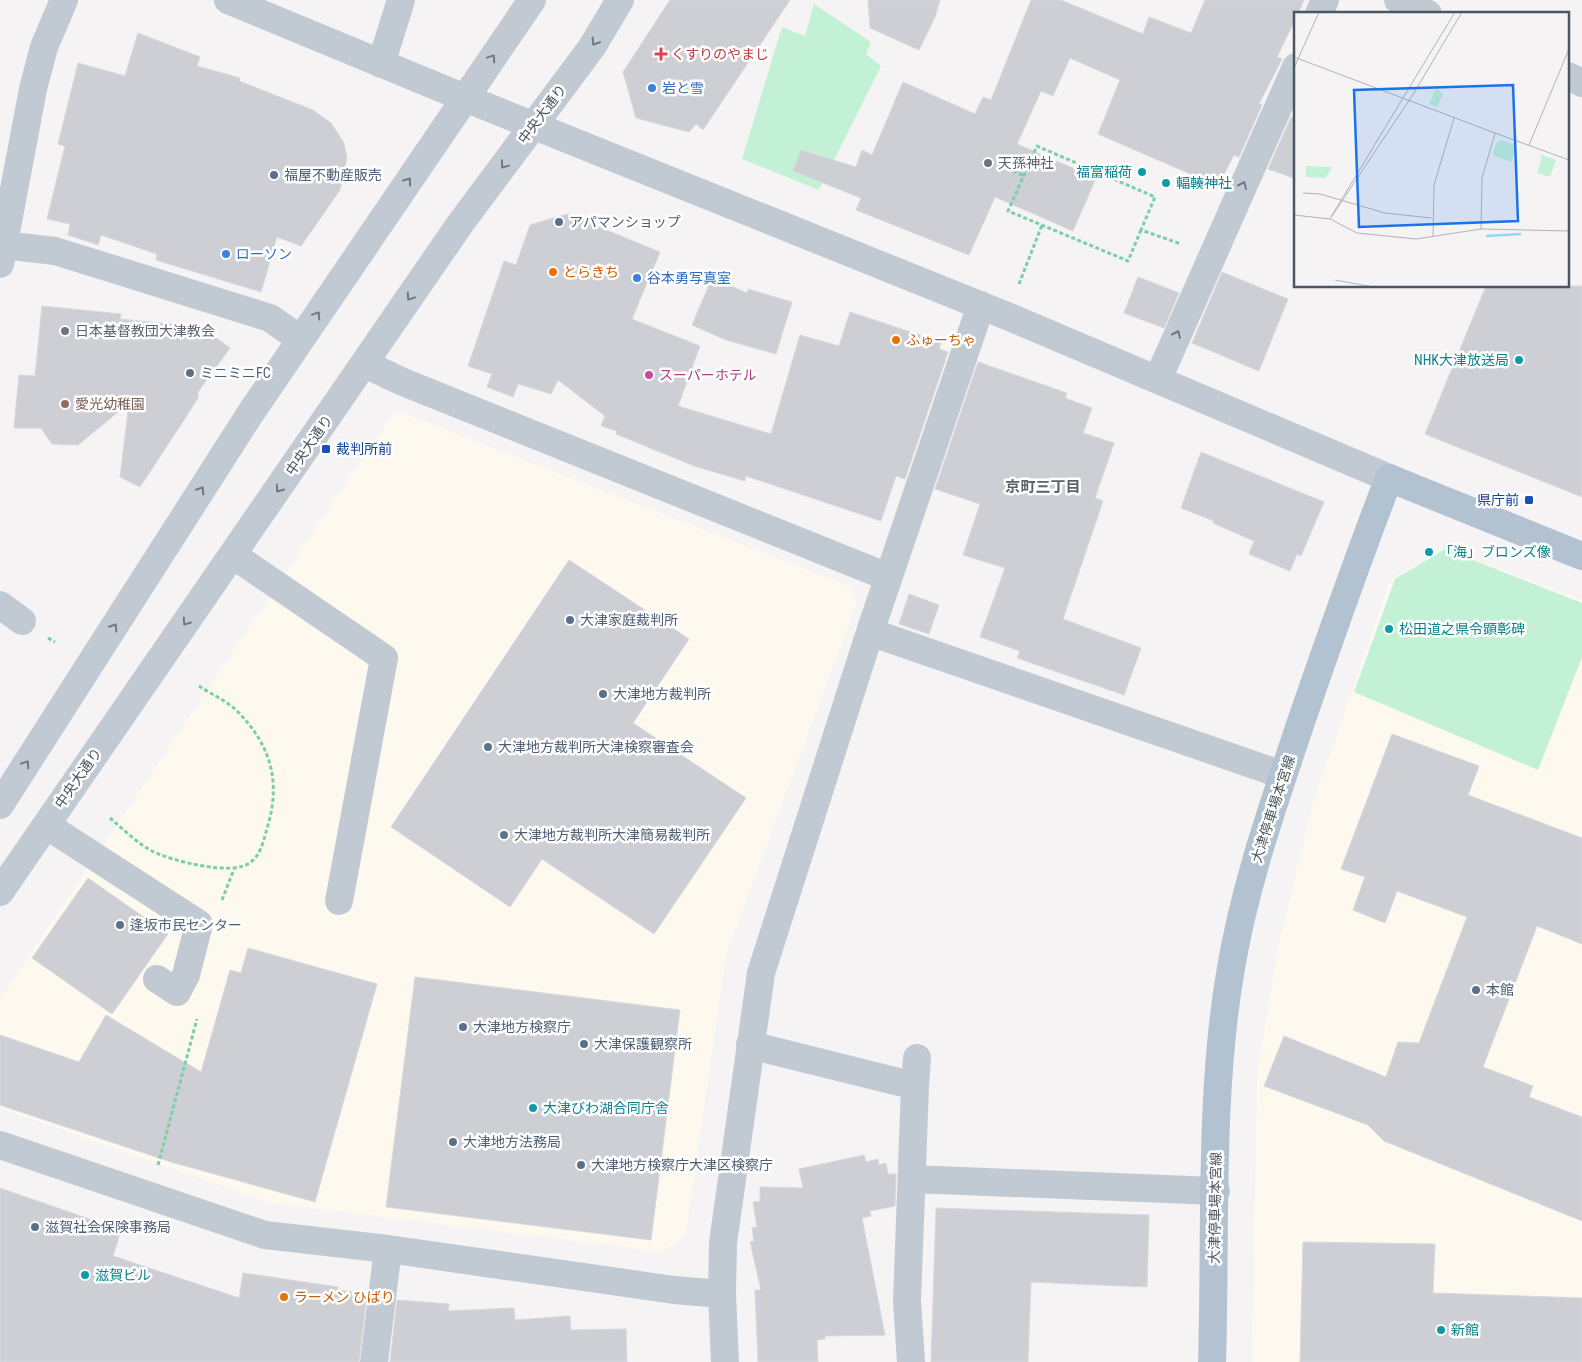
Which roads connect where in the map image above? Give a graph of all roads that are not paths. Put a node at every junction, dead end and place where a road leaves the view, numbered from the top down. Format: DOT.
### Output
graph roads {
  1 [pos="64,0"];
  2 [pos="228,0"];
  3 [pos="402,0"];
  4 [pos="532,0"];
  5 [pos="620,0"];
  6 [pos="1325,0"];
  7 [pos="1398,0"];
  8 [pos="1320,12"];
  9 [pos="1424,12"];
  10 [pos="381,64"];
  11 [pos="1294,72"];
  12 [pos="1570,77"];
  13 [pos="1582,82"];
  14 [pos="465,98"];
  15 [pos="533,126"];
  16 [pos="2,241"];
  17 [pos="981,305"];
  18 [pos="300,339"];
  19 [pos="365,364"];
  20 [pos="1158,378"];
  21 [pos="1389,478"];
  22 [pos="233,555"];
  23 [pos="1582,556"];
  24 [pos="888,577"];
  25 [pos="0,605"];
  26 [pos="22,621"];
  27 [pos="870,632"];
  28 [pos="1283,775"];
  29 [pos="0,805"];
  30 [pos="46,825"];
  31 [pos="0,892"];
  32 [pos="339,901"];
  33 [pos="157,980"];
  34 [pos="750,1045"];
  35 [pos="917,1058"];
  36 [pos="915,1086"];
  37 [pos="0,1145"];
  38 [pos="912,1179"];
  39 [pos="1216,1191"];
  40 [pos="388,1249"];
  41 [pos="722,1294"];
  42 [pos="374,1362"];
  43 [pos="724,1362"];
  44 [pos="910,1362"];
  45 [pos="1212,1362"];
  1 -- 16 [label="street"];
  2 -- 10 [label="street"];
  3 -- 10 [label="street"];
  14 -- 4 [label="street, one-way"];
  5 -- 15 [label="street, 中央大通り, one-way"];
  6 -- 8 [label="street"];
  7 -- 9 [label="street"];
  10 -- 14 [label="street"];
  20 -- 11 [label="street, one-way"];
  12 -- 13 [label="street"];
  14 -- 15 [label="street"];
  18 -- 14 [label="street, one-way"];
  15 -- 17 [label="street"];
  15 -- 19 [label="street, 中央大通り, one-way"];
  16 -- 18 [label="street"];
  17 -- 20 [label="street"];
  17 -- 24 [label="street"];
  29 -- 18 [label="street, one-way"];
  19 -- 22 [label="street, 中央大通り, one-way"];
  19 -- 24 [label="street"];
  20 -- 21 [label="street"];
  21 -- 23 [label="main road"];
  21 -- 28 [label="main road, 大津停車場本宮線"];
  22 -- 30 [label="street, 中央大通り, one-way"];
  22 -- 32 [label="street"];
  24 -- 27 [label="street"];
  25 -- 26 [label="street"];
  27 -- 28 [label="street"];
  27 -- 34 [label="street"];
  28 -- 39 [label="main road, 大津停車場本宮線"];
  30 -- 31 [label="street, 中央大通り"];
  30 -- 33 [label="street"];
  34 -- 36 [label="street"];
  34 -- 41 [label="street"];
  35 -- 36 [label="street"];
  36 -- 38 [label="street"];
  37 -- 40 [label="street"];
  38 -- 39 [label="street"];
  38 -- 44 [label="street"];
  39 -- 45 [label="main road, 大津停車場本宮線"];
  40 -- 41 [label="street"];
  40 -- 42 [label="street"];
  41 -- 43 [label="street"];
}
